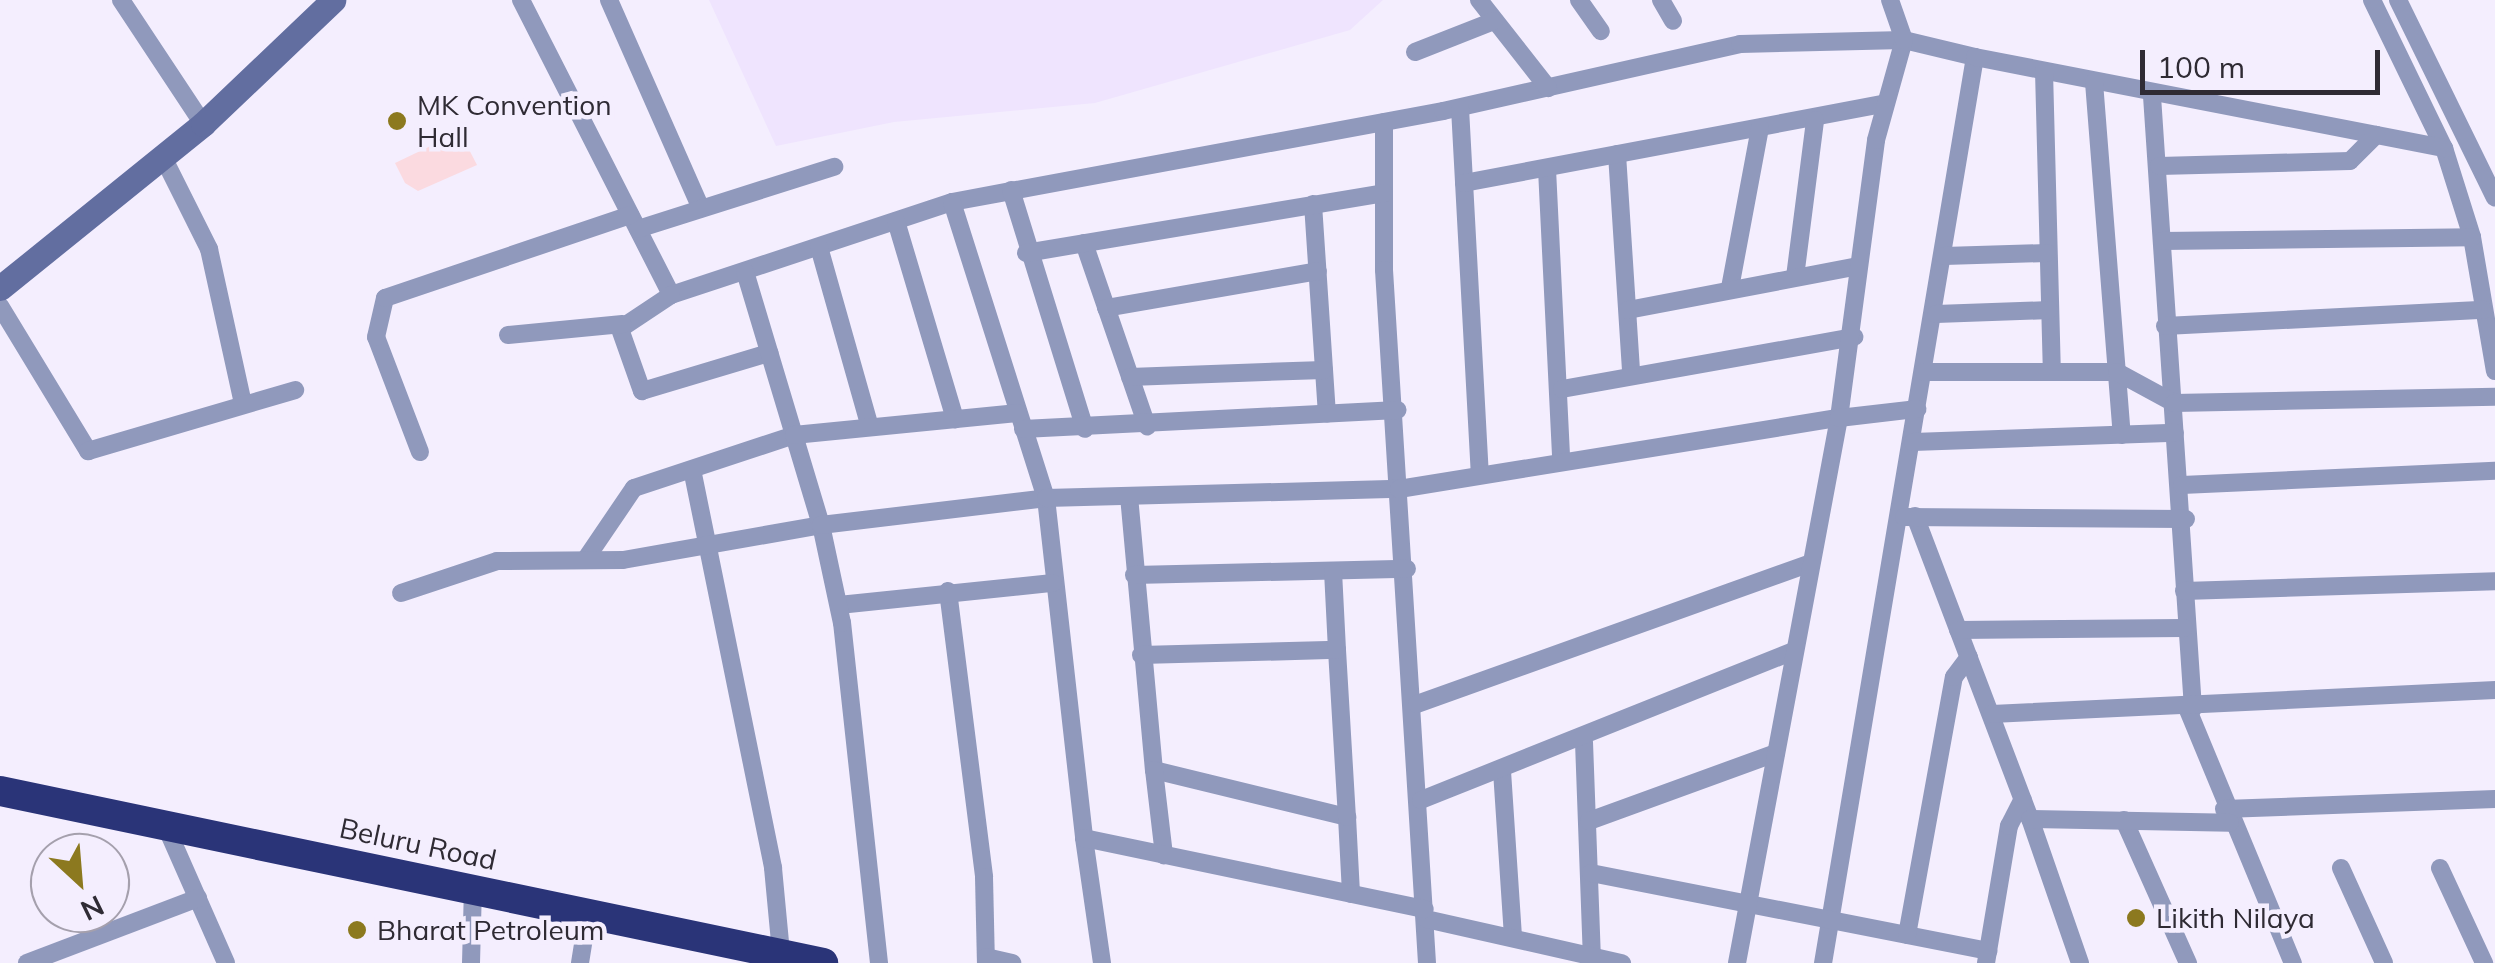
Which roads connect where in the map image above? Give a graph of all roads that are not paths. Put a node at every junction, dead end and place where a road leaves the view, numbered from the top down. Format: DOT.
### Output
graph roads {
  1 [pos="121,0"];
  2 [pos="333,0"];
  3 [pos="521,0"];
  4 [pos="609,0"];
  5 [pos="1479,0"];
  6 [pos="1579,0"];
  7 [pos="1661,0"];
  8 [pos="1890,0"];
  9 [pos="2372,0"];
  10 [pos="2402,2"];
  11 [pos="1494,21"];
  12 [pos="1674,21"];
  13 [pos="1601,30"];
  14 [pos="1904,40"];
  15 [pos="1416,52"];
  16 [pos="1975,57"];
  17 [pos="2044,71"];
  18 [pos="2094,82"];
  19 [pos="1548,88"];
  20 [pos="2152,96"];
  21 [pos="1883,104"];
  22 [pos="1460,108"];
  23 [pos="1815,120"];
  24 [pos="1384,122"];
  25 [pos="204,124"];
  26 [pos="1760,128"];
  27 [pos="2376,135"];
  28 [pos="2444,148"];
  29 [pos="1617,154"];
  30 [pos="163,157"];
  31 [pos="2159,166"];
  32 [pos="834,167"];
  33 [pos="1547,168"];
  34 [pos="1464,182"];
  35 [pos="1012,190"];
  36 [pos="1384,193"];
  37 [pos="2495,194"];
  38 [pos="952,202"];
  39 [pos="1314,204"];
  40 [pos="700,209"];
  41 [pos="896,221"];
  42 [pos="634,222"];
  43 [pos="2472,238"];
  44 [pos="2162,240"];
  45 [pos="1084,243"];
  46 [pos="819,247"];
  47 [pos="1026,252"];
  48 [pos="2047,253"];
  49 [pos="1944,256"];
  50 [pos="1858,266"];
  51 [pos="1318,271"];
  52 [pos="745,272"];
  53 [pos="1795,277"];
  54 [pos="0,288"];
  55 [pos="1730,288"];
  56 [pos="671,295"];
  57 [pos="0,306"];
  58 [pos="1106,308"];
  59 [pos="1628,310"];
  60 [pos="2048,310"];
  61 [pos="2484,310"];
  62 [pos="1936,314"];
  63 [pos="622,324"];
  64 [pos="2165,326"];
  65 [pos="508,335"];
  66 [pos="1854,338"];
  67 [pos="770,353"];
  68 [pos="1324,370"];
  69 [pos="2052,370"];
  70 [pos="2495,371"];
  71 [pos="1924,372"];
  72 [pos="2118,372"];
  73 [pos="1630,374"];
  74 [pos="1130,377"];
  75 [pos="1562,389"];
  76 [pos="295,390"];
  77 [pos="2495,397"];
  78 [pos="242,399"];
  79 [pos="2174,404"];
  80 [pos="1918,409"];
  81 [pos="1398,410"];
  82 [pos="1327,414"];
  83 [pos="1839,418"];
  84 [pos="955,419"];
  85 [pos="1020,421"];
  86 [pos="1147,426"];
  87 [pos="870,427"];
  88 [pos="1084,430"];
  89 [pos="2175,433"];
  90 [pos="794,435"];
  91 [pos="2122,435"];
  92 [pos="1912,442"];
  93 [pos="420,452"];
  94 [pos="1561,460"];
  95 [pos="2495,471"];
  96 [pos="692,474"];
  97 [pos="1480,474"];
  98 [pos="2182,485"];
  99 [pos="1399,489"];
  100 [pos="1129,496"];
  101 [pos="1046,498"];
  102 [pos="1907,517"];
  103 [pos="2186,519"];
  104 [pos="821,525"];
  105 [pos="712,550"];
  106 [pos="585,560"];
  107 [pos="1808,564"];
  108 [pos="1407,570"];
  109 [pos="1334,571"];
  110 [pos="1134,575"];
  111 [pos="2495,581"];
  112 [pos="1052,583"];
  113 [pos="948,591"];
  114 [pos="2184,591"];
  115 [pos="401,593"];
  116 [pos="839,606"];
  117 [pos="2184,628"];
  118 [pos="1958,630"];
  119 [pos="1337,650"];
  120 [pos="1793,651"];
  121 [pos="1140,655"];
  122 [pos="1969,657"];
  123 [pos="2495,690"];
  124 [pos="1417,704"];
  125 [pos="2190,710"];
  126 [pos="1992,714"];
  127 [pos="1584,742"];
  128 [pos="1776,753"];
  129 [pos="1154,770"];
  130 [pos="1502,771"];
  131 [pos="0,791"];
  132 [pos="2023,799"];
  133 [pos="2495,799"];
  134 [pos="1421,800"];
  135 [pos="1347,816"];
  136 [pos="2227,816"];
  137 [pos="2030,819"];
  138 [pos="2124,820"];
  139 [pos="1589,821"];
  140 [pos="167,829"];
  141 [pos="1084,838"];
  142 [pos="1164,854"];
  143 [pos="2341,868"];
  144 [pos="2440,868"];
  145 [pos="1591,873"];
  146 [pos="473,889"];
  147 [pos="1351,894"];
  148 [pos="198,898"];
  149 [pos="1749,904"];
  150 [pos="588,913"];
  151 [pos="1426,914"];
  152 [pos="1832,917"];
  153 [pos="1908,935"];
  154 [pos="1513,938"];
  155 [pos="1592,956"];
  156 [pos="1987,957"];
  157 [pos="782,959"];
  158 [pos="986,960"];
  159 [pos="2073,960"];
  160 [pos="27,963"];
  161 [pos="226,963"];
  162 [pos="471,963"];
  163 [pos="580,963"];
  164 [pos="823,963"];
  165 [pos="879,963"];
  166 [pos="1012,963"];
  167 [pos="1102,963"];
  168 [pos="1427,963"];
  169 [pos="1622,963"];
  170 [pos="1737,963"];
  171 [pos="1823,963"];
  172 [pos="2188,963"];
  173 [pos="2292,963"];
  174 [pos="2384,963"];
  175 [pos="2484,963"];
  1 -- 25 [label="street"];
  2 -- 25 [label="street"];
  3 -- 42 [label="street"];
  4 -- 40 [label="street"];
  5 -- 11 [label="street"];
  6 -- 13 [label="street"];
  7 -- 12 [label="street"];
  8 -- 14 [label="street"];
  9 -- 28 [label="street"];
  10 -- 37 [label="street"];
  11 -- 15 [label="street"];
  11 -- 19 [label="street"];
  14 -- 16 [label="street"];
  14 -- 19 [label="street"];
  14 -- 21 [label="street"];
  16 -- 17 [label="street"];
  16 -- 49 [label="street"];
  17 -- 18 [label="street"];
  17 -- 48 [label="street"];
  18 -- 20 [label="street"];
  18 -- 72 [label="street"];
  19 -- 22 [label="street"];
  20 -- 27 [label="street"];
  20 -- 31 [label="street"];
  21 -- 23 [label="street"];
  21 -- 50 [label="street"];
  22 -- 24 [label="street"];
  22 -- 34 [label="street"];
  23 -- 26 [label="street"];
  23 -- 53 [label="street"];
  24 -- 35 [label="street"];
  24 -- 36 [label="street"];
  25 -- 30 [label="street"];
  26 -- 29 [label="street"];
  26 -- 55 [label="street"];
  27 -- 28 [label="street"];
  27 -- 31 [label="street"];
  28 -- 43 [label="street"];
  29 -- 33 [label="street"];
  29 -- 59 [label="street"];
  30 -- 54 [label="street"];
  30 -- 78 [label="street"];
  31 -- 44 [label="street"];
  32 -- 40 [label="street"];
  33 -- 34 [label="street"];
  33 -- 75 [label="street"];
  34 -- 97 [label="street"];
  35 -- 38 [label="street"];
  35 -- 47 [label="street"];
  36 -- 39 [label="street"];
  36 -- 81 [label="street"];
  38 -- 41 [label="street"];
  38 -- 85 [label="street"];
  39 -- 45 [label="street"];
  39 -- 51 [label="street"];
  40 -- 42 [label="street"];
  41 -- 46 [label="street"];
  41 -- 84 [label="street"];
  42 -- 56 [label="street"];
  42 -- 93 [label="street"];
  43 -- 44 [label="street"];
  43 -- 61 [label="street"];
  44 -- 64 [label="street"];
  45 -- 47 [label="street"];
  45 -- 58 [label="street"];
  46 -- 52 [label="street"];
  46 -- 87 [label="street"];
  47 -- 88 [label="street"];
  48 -- 49 [label="street"];
  48 -- 60 [label="street"];
  49 -- 62 [label="street"];
  50 -- 53 [label="street"];
  50 -- 66 [label="street"];
  51 -- 58 [label="street"];
  51 -- 68 [label="street"];
  52 -- 56 [label="street"];
  52 -- 67 [label="street"];
  53 -- 55 [label="street"];
  55 -- 59 [label="street"];
  56 -- 63 [label="street"];
  57 -- 78 [label="street"];
  58 -- 74 [label="street"];
  59 -- 73 [label="street"];
  60 -- 62 [label="street"];
  60 -- 69 [label="street"];
  61 -- 64 [label="street"];
  61 -- 70 [label="street"];
  62 -- 71 [label="street"];
  63 -- 65 [label="street"];
  63 -- 67 [label="street"];
  64 -- 79 [label="street"];
  66 -- 73 [label="street"];
  66 -- 83 [label="street"];
  67 -- 90 [label="street"];
  68 -- 74 [label="street"];
  68 -- 82 [label="street"];
  69 -- 71 [label="street"];
  69 -- 72 [label="street"];
  71 -- 80 [label="street"];
  72 -- 79 [label="street"];
  72 -- 91 [label="street"];
  73 -- 75 [label="street"];
  74 -- 86 [label="street"];
  75 -- 94 [label="street"];
  76 -- 78 [label="street"];
  77 -- 79 [label="street"];
  79 -- 89 [label="street"];
  80 -- 83 [label="street"];
  80 -- 92 [label="street"];
  81 -- 82 [label="street"];
  81 -- 99 [label="street"];
  82 -- 86 [label="street"];
  83 -- 94 [label="street"];
  83 -- 107 [label="street"];
  84 -- 85 [label="street"];
  84 -- 87 [label="street"];
  85 -- 88 [label="street"];
  85 -- 101 [label="street"];
  86 -- 88 [label="street"];
  87 -- 90 [label="street"];
  89 -- 91 [label="street"];
  89 -- 98 [label="street"];
  90 -- 96 [label="street"];
  90 -- 104 [label="street"];
  91 -- 92 [label="street"];
  92 -- 102 [label="street"];
  94 -- 97 [label="street"];
  95 -- 98 [label="street"];
  96 -- 105 [label="street"];
  96 -- 106 [label="street"];
  97 -- 99 [label="street"];
  98 -- 103 [label="street"];
  99 -- 100 [label="street"];
  99 -- 108 [label="street"];
  100 -- 101 [label="street"];
  100 -- 110 [label="street"];
  101 -- 104 [label="street"];
  101 -- 112 [label="street"];
  102 -- 103 [label="street"];
  102 -- 118 [label="street"];
  102 -- 152 [label="street"];
  103 -- 114 [label="street"];
  104 -- 105 [label="street"];
  104 -- 116 [label="street"];
  105 -- 106 [label="street"];
  105 -- 157 [label="street"];
  106 -- 115 [label="street"];
  107 -- 120 [label="street"];
  107 -- 124 [label="street"];
  108 -- 109 [label="street"];
  108 -- 124 [label="street"];
  109 -- 110 [label="street"];
  109 -- 119 [label="street"];
  110 -- 121 [label="street"];
  111 -- 114 [label="street"];
  112 -- 113 [label="street"];
  112 -- 141 [label="street"];
  113 -- 116 [label="street"];
  113 -- 158 [label="street"];
  114 -- 117 [label="street"];
  116 -- 165 [label="street"];
  117 -- 118 [label="street"];
  117 -- 125 [label="street"];
  118 -- 122 [label="street"];
  119 -- 121 [label="street"];
  119 -- 135 [label="street"];
  120 -- 127 [label="street"];
  120 -- 128 [label="street"];
  121 -- 129 [label="street"];
  122 -- 126 [label="street"];
  122 -- 153 [label="street"];
  123 -- 125 [label="street"];
  124 -- 134 [label="street"];
  125 -- 126 [label="street"];
  125 -- 136 [label="street"];
  126 -- 132 [label="street"];
  127 -- 130 [label="street"];
  127 -- 139 [label="street"];
  128 -- 139 [label="street"];
  128 -- 149 [label="street"];
  129 -- 135 [label="street"];
  129 -- 142 [label="street"];
  130 -- 134 [label="street"];
  130 -- 154 [label="street"];
  131 -- 140 [label="highway, Beluru Road"];
  132 -- 137 [label="street"];
  132 -- 156 [label="street"];
  133 -- 136 [label="street"];
  134 -- 151 [label="street"];
  135 -- 147 [label="street"];
  136 -- 138 [label="street"];
  136 -- 173 [label="street"];
  137 -- 138 [label="street"];
  137 -- 159 [label="street"];
  138 -- 172 [label="street"];
  139 -- 145 [label="street"];
  140 -- 146 [label="highway, Beluru Road"];
  140 -- 148 [label="street"];
  141 -- 142 [label="street"];
  141 -- 167 [label="street"];
  142 -- 147 [label="street"];
  143 -- 174 [label="street"];
  144 -- 175 [label="street"];
  145 -- 149 [label="street"];
  145 -- 155 [label="street"];
  146 -- 150 [label="highway, Beluru Road"];
  146 -- 162 [label="street"];
  147 -- 151 [label="street"];
  148 -- 160 [label="street"];
  148 -- 161 [label="street"];
  149 -- 152 [label="street"];
  149 -- 170 [label="street"];
  150 -- 157 [label="highway, Beluru Road"];
  150 -- 163 [label="street"];
  151 -- 154 [label="street"];
  151 -- 168 [label="street"];
  152 -- 153 [label="street"];
  152 -- 171 [label="street"];
  153 -- 156 [label="street"];
  154 -- 155 [label="street"];
  155 -- 169 [label="street"];
  157 -- 164 [label="highway, Beluru Road"];
  158 -- 166 [label="street"];
}
